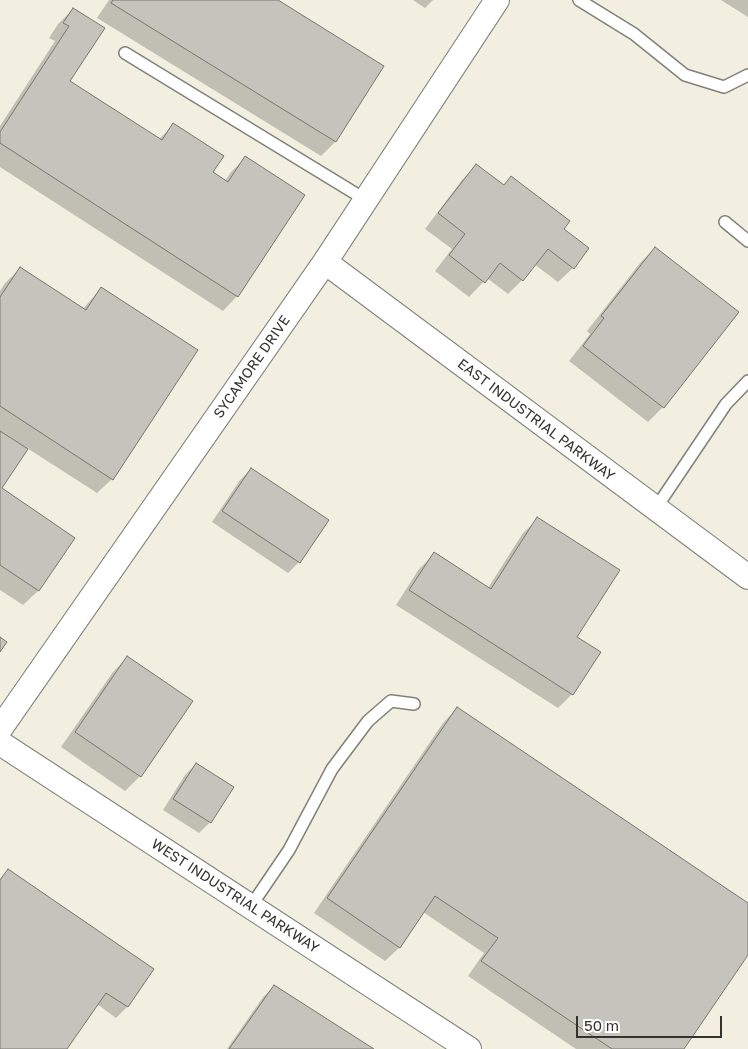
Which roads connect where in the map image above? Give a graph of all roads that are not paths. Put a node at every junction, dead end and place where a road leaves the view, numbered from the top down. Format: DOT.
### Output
graph roads {
  1 [pos="497,0"];
  2 [pos="579,0"];
  3 [pos="125,53"];
  4 [pos="748,76"];
  5 [pos="366,200"];
  6 [pos="725,222"];
  7 [pos="748,241"];
  8 [pos="325,262"];
  9 [pos="748,382"];
  10 [pos="656,508"];
  11 [pos="748,577"];
  12 [pos="414,704"];
  13 [pos="0,729"];
  14 [pos="0,743"];
  15 [pos="251,906"];
  16 [pos="469,1049"];
  1 -- 5 [label="street, SYCAMORE DRIVE"];
  2 -- 4 [label="lane"];
  3 -- 5 [label="lane"];
  5 -- 8 [label="street, SYCAMORE DRIVE"];
  6 -- 7 [label="lane"];
  8 -- 10 [label="street, EAST INDUSTRIAL PARKWAY"];
  8 -- 13 [label="street, SYCAMORE DRIVE"];
  9 -- 10 [label="lane"];
  10 -- 11 [label="street, EAST INDUSTRIAL PARKWAY"];
  12 -- 15 [label="lane"];
  14 -- 15 [label="street, WEST INDUSTRIAL PARKWAY"];
  15 -- 16 [label="street, WEST INDUSTRIAL PARKWAY"];
}
